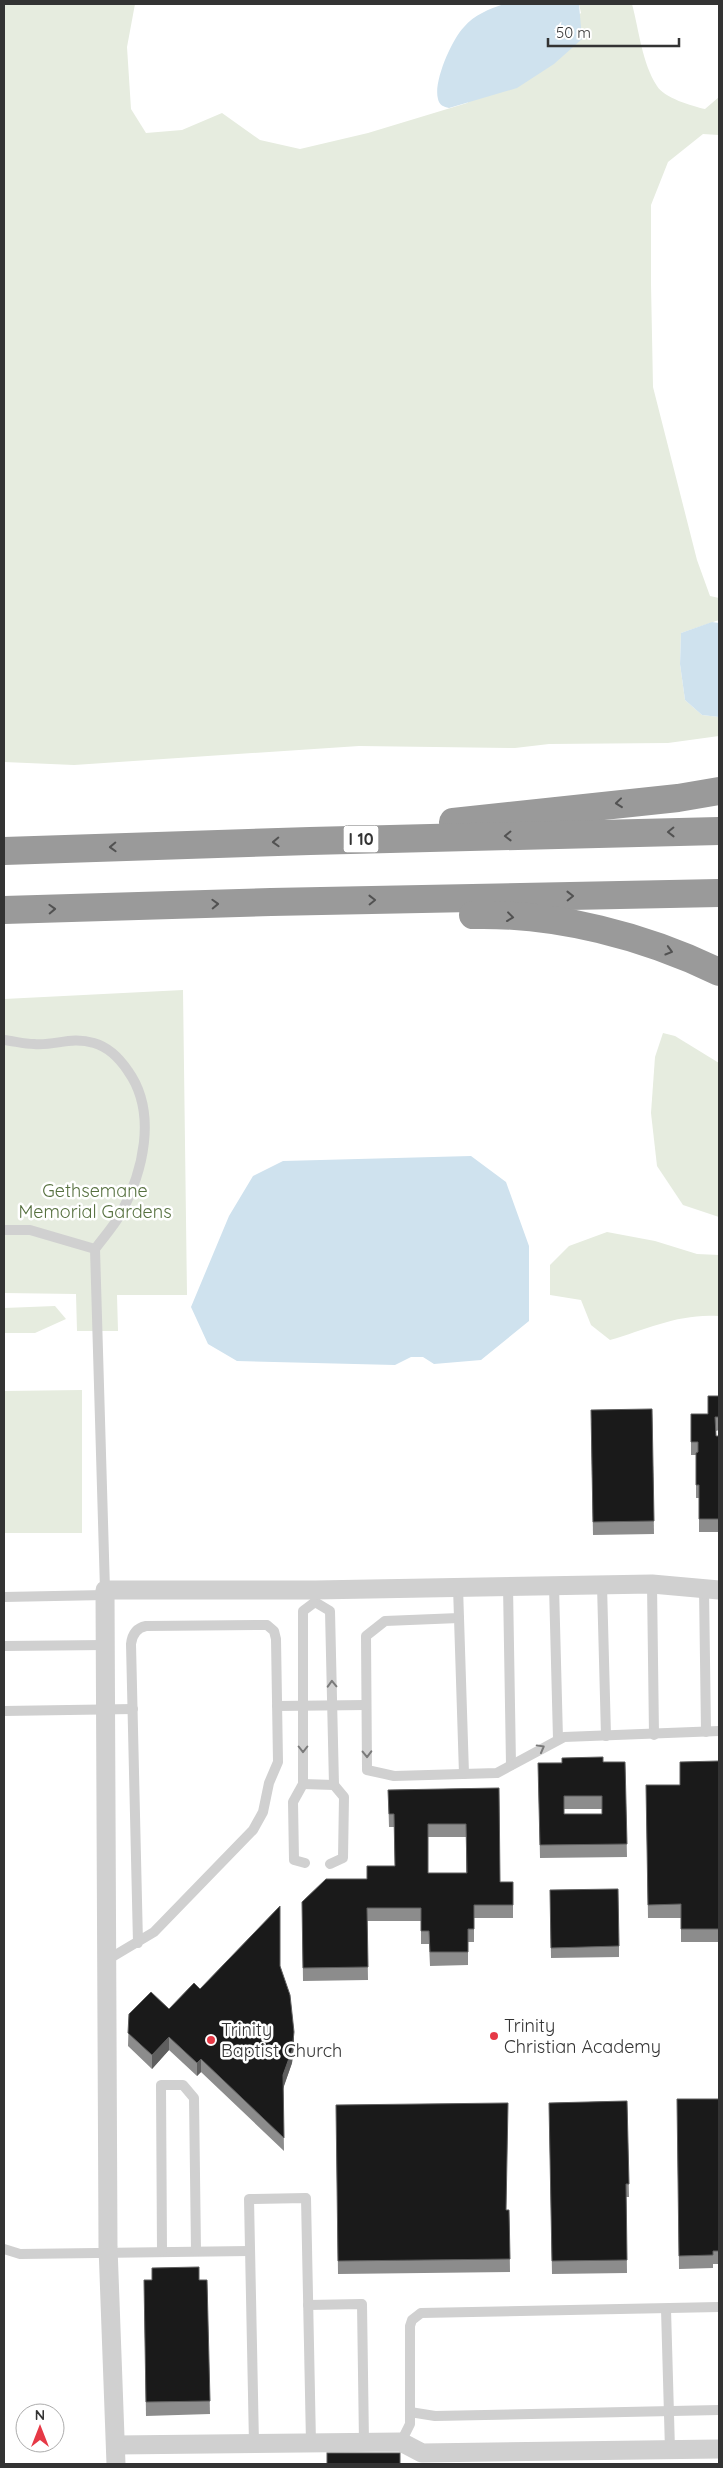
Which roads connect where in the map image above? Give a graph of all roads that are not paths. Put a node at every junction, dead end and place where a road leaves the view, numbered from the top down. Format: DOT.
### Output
graph roads {
  1 [pos="719,791"];
  2 [pos="719,831"];
  3 [pos="310,841"];
  4 [pos="4,851"];
  5 [pos="719,893"];
  6 [pos="271,902"];
  7 [pos="4,910"];
  8 [pos="719,972"];
  9 [pos="4,1040"];
  10 [pos="4,1230"];
  11 [pos="95,1249"];
  12 [pos="652,1584"];
  13 [pos="602,1585"];
  14 [pos="508,1586"];
  15 [pos="554,1586"];
  16 [pos="458,1587"];
  17 [pos="712,1589"];
  18 [pos="105,1593"];
  19 [pos="316,1596"];
  20 [pos="4,1597"];
  21 [pos="459,1618"];
  22 [pos="106,1645"];
  23 [pos="4,1646"];
  24 [pos="333,1705"];
  25 [pos="366,1705"];
  26 [pos="277,1706"];
  27 [pos="303,1706"];
  28 [pos="106,1709"];
  29 [pos="133,1709"];
  30 [pos="4,1710"];
  31 [pos="719,1731"];
  32 [pos="706,1732"];
  33 [pos="654,1735"];
  34 [pos="606,1736"];
  35 [pos="558,1739"];
  36 [pos="511,1765"];
  37 [pos="464,1774"];
  38 [pos="303,1784"];
  39 [pos="334,1785"];
  40 [pos="305,1863"];
  41 [pos="330,1864"];
  42 [pos="138,1942"];
  43 [pos="107,1960"];
  44 [pos="4,2249"];
  45 [pos="196,2251"];
  46 [pos="250,2251"];
  47 [pos="108,2252"];
  48 [pos="162,2252"];
  49 [pos="308,2305"];
  50 [pos="719,2307"];
  51 [pos="666,2308"];
  52 [pos="719,2410"];
  53 [pos="668,2411"];
  54 [pos="410,2412"];
  55 [pos="400,2442"];
  56 [pos="311,2443"];
  57 [pos="364,2443"];
  58 [pos="254,2444"];
  59 [pos="116,2445"];
  60 [pos="670,2450"];
  61 [pos="714,2454"];
  62 [pos="116,2464"];
  1 -- 3 [label="highway, one-way"];
  2 -- 3 [label="highway, I 10, one-way"];
  3 -- 4 [label="highway, I 10, one-way"];
  6 -- 5 [label="highway, one-way"];
  7 -- 6 [label="highway, one-way"];
  6 -- 8 [label="highway, one-way"];
  9 -- 11 [label="lane"];
  10 -- 11 [label="lane"];
  11 -- 18 [label="lane"];
  12 -- 13 [label="street"];
  12 -- 17 [label="street"];
  12 -- 33 [label="lane"];
  13 -- 15 [label="street"];
  13 -- 34 [label="lane"];
  14 -- 15 [label="street"];
  14 -- 16 [label="street"];
  14 -- 36 [label="lane"];
  15 -- 35 [label="lane"];
  16 -- 19 [label="street"];
  16 -- 21 [label="lane"];
  17 -- 32 [label="lane"];
  18 -- 19 [label="street"];
  18 -- 20 [label="lane"];
  18 -- 22 [label="street"];
  24 -- 19 [label="lane, one-way"];
  19 -- 27 [label="lane"];
  21 -- 25 [label="lane"];
  21 -- 37 [label="lane"];
  22 -- 23 [label="lane"];
  22 -- 28 [label="street"];
  24 -- 25 [label="lane"];
  24 -- 27 [label="lane"];
  24 -- 39 [label="lane"];
  25 -- 37 [label="lane, one-way"];
  26 -- 27 [label="lane"];
  26 -- 29 [label="lane"];
  26 -- 42 [label="lane"];
  27 -- 38 [label="lane, one-way"];
  28 -- 29 [label="lane"];
  28 -- 30 [label="lane"];
  28 -- 43 [label="street"];
  29 -- 42 [label="lane"];
  31 -- 32 [label="lane"];
  32 -- 33 [label="lane"];
  33 -- 34 [label="lane"];
  34 -- 35 [label="lane"];
  36 -- 35 [label="lane, one-way"];
  36 -- 37 [label="lane"];
  38 -- 39 [label="lane"];
  38 -- 40 [label="lane"];
  39 -- 41 [label="lane"];
  42 -- 43 [label="lane"];
  43 -- 47 [label="street"];
  44 -- 47 [label="lane"];
  45 -- 46 [label="lane"];
  45 -- 48 [label="lane"];
  45 -- 48 [label="lane"];
  46 -- 49 [label="lane"];
  46 -- 58 [label="lane"];
  47 -- 48 [label="lane"];
  47 -- 59 [label="street"];
  49 -- 56 [label="lane"];
  49 -- 57 [label="lane"];
  50 -- 51 [label="lane"];
  51 -- 53 [label="lane"];
  51 -- 54 [label="lane"];
  52 -- 53 [label="lane"];
  53 -- 54 [label="lane"];
  53 -- 60 [label="lane"];
  54 -- 55 [label="lane"];
  55 -- 57 [label="street"];
  55 -- 60 [label="street"];
  56 -- 57 [label="street"];
  56 -- 58 [label="street"];
  58 -- 59 [label="street"];
  59 -- 62 [label="street"];
  60 -- 61 [label="street"];
}
